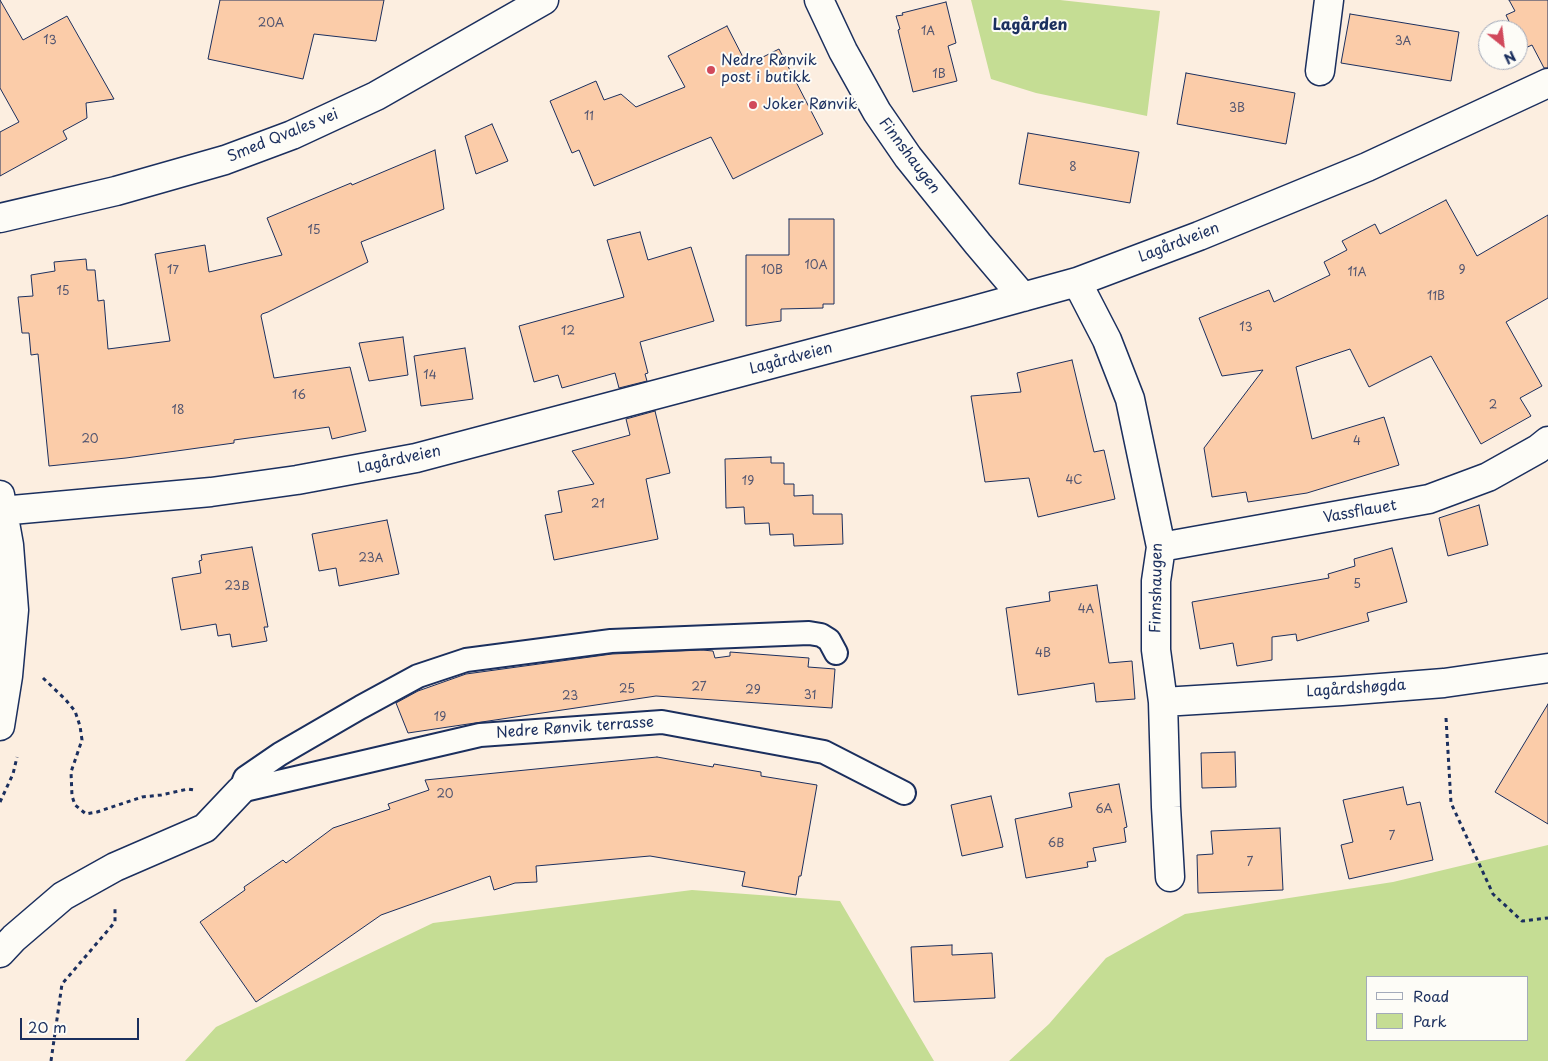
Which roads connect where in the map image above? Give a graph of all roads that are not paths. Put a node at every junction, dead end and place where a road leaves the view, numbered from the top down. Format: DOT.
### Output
graph roads {
  1 [pos="544,0"];
  2 [pos="819,0"];
  3 [pos="1328,0"];
  4 [pos="1320,71"];
  5 [pos="1548,83"];
  6 [pos="0,218"];
  7 [pos="1076,282"];
  8 [pos="1023,296"];
  9 [pos="1548,441"];
  10 [pos="1,506"];
  11 [pos="1160,547"];
  12 [pos="836,653"];
  13 [pos="1548,668"];
  14 [pos="1163,702"];
  15 [pos="0,726"];
  16 [pos="240,791"];
  17 [pos="904,793"];
  18 [pos="1170,877"];
  19 [pos="0,953"];
  1 -- 6 [label="street, Smed Qvales vei"];
  2 -- 8 [label="street, Finnshaugen"];
  3 -- 4 [label="street"];
  5 -- 7 [label="street, Lagårdveien"];
  7 -- 8 [label="street, Lagårdveien"];
  7 -- 11 [label="street, Finnshaugen"];
  8 -- 10 [label="street, Lagårdveien"];
  9 -- 11 [label="street, Vassflauet"];
  10 -- 15 [label="street"];
  11 -- 14 [label="street, Finnshaugen"];
  12 -- 16 [label="lane"];
  13 -- 14 [label="street, Lagårdshøgda"];
  14 -- 18 [label="street, Finnshaugen"];
  16 -- 17 [label="lane, Nedre Rønvik terrasse"];
  16 -- 19 [label="street"];
}
